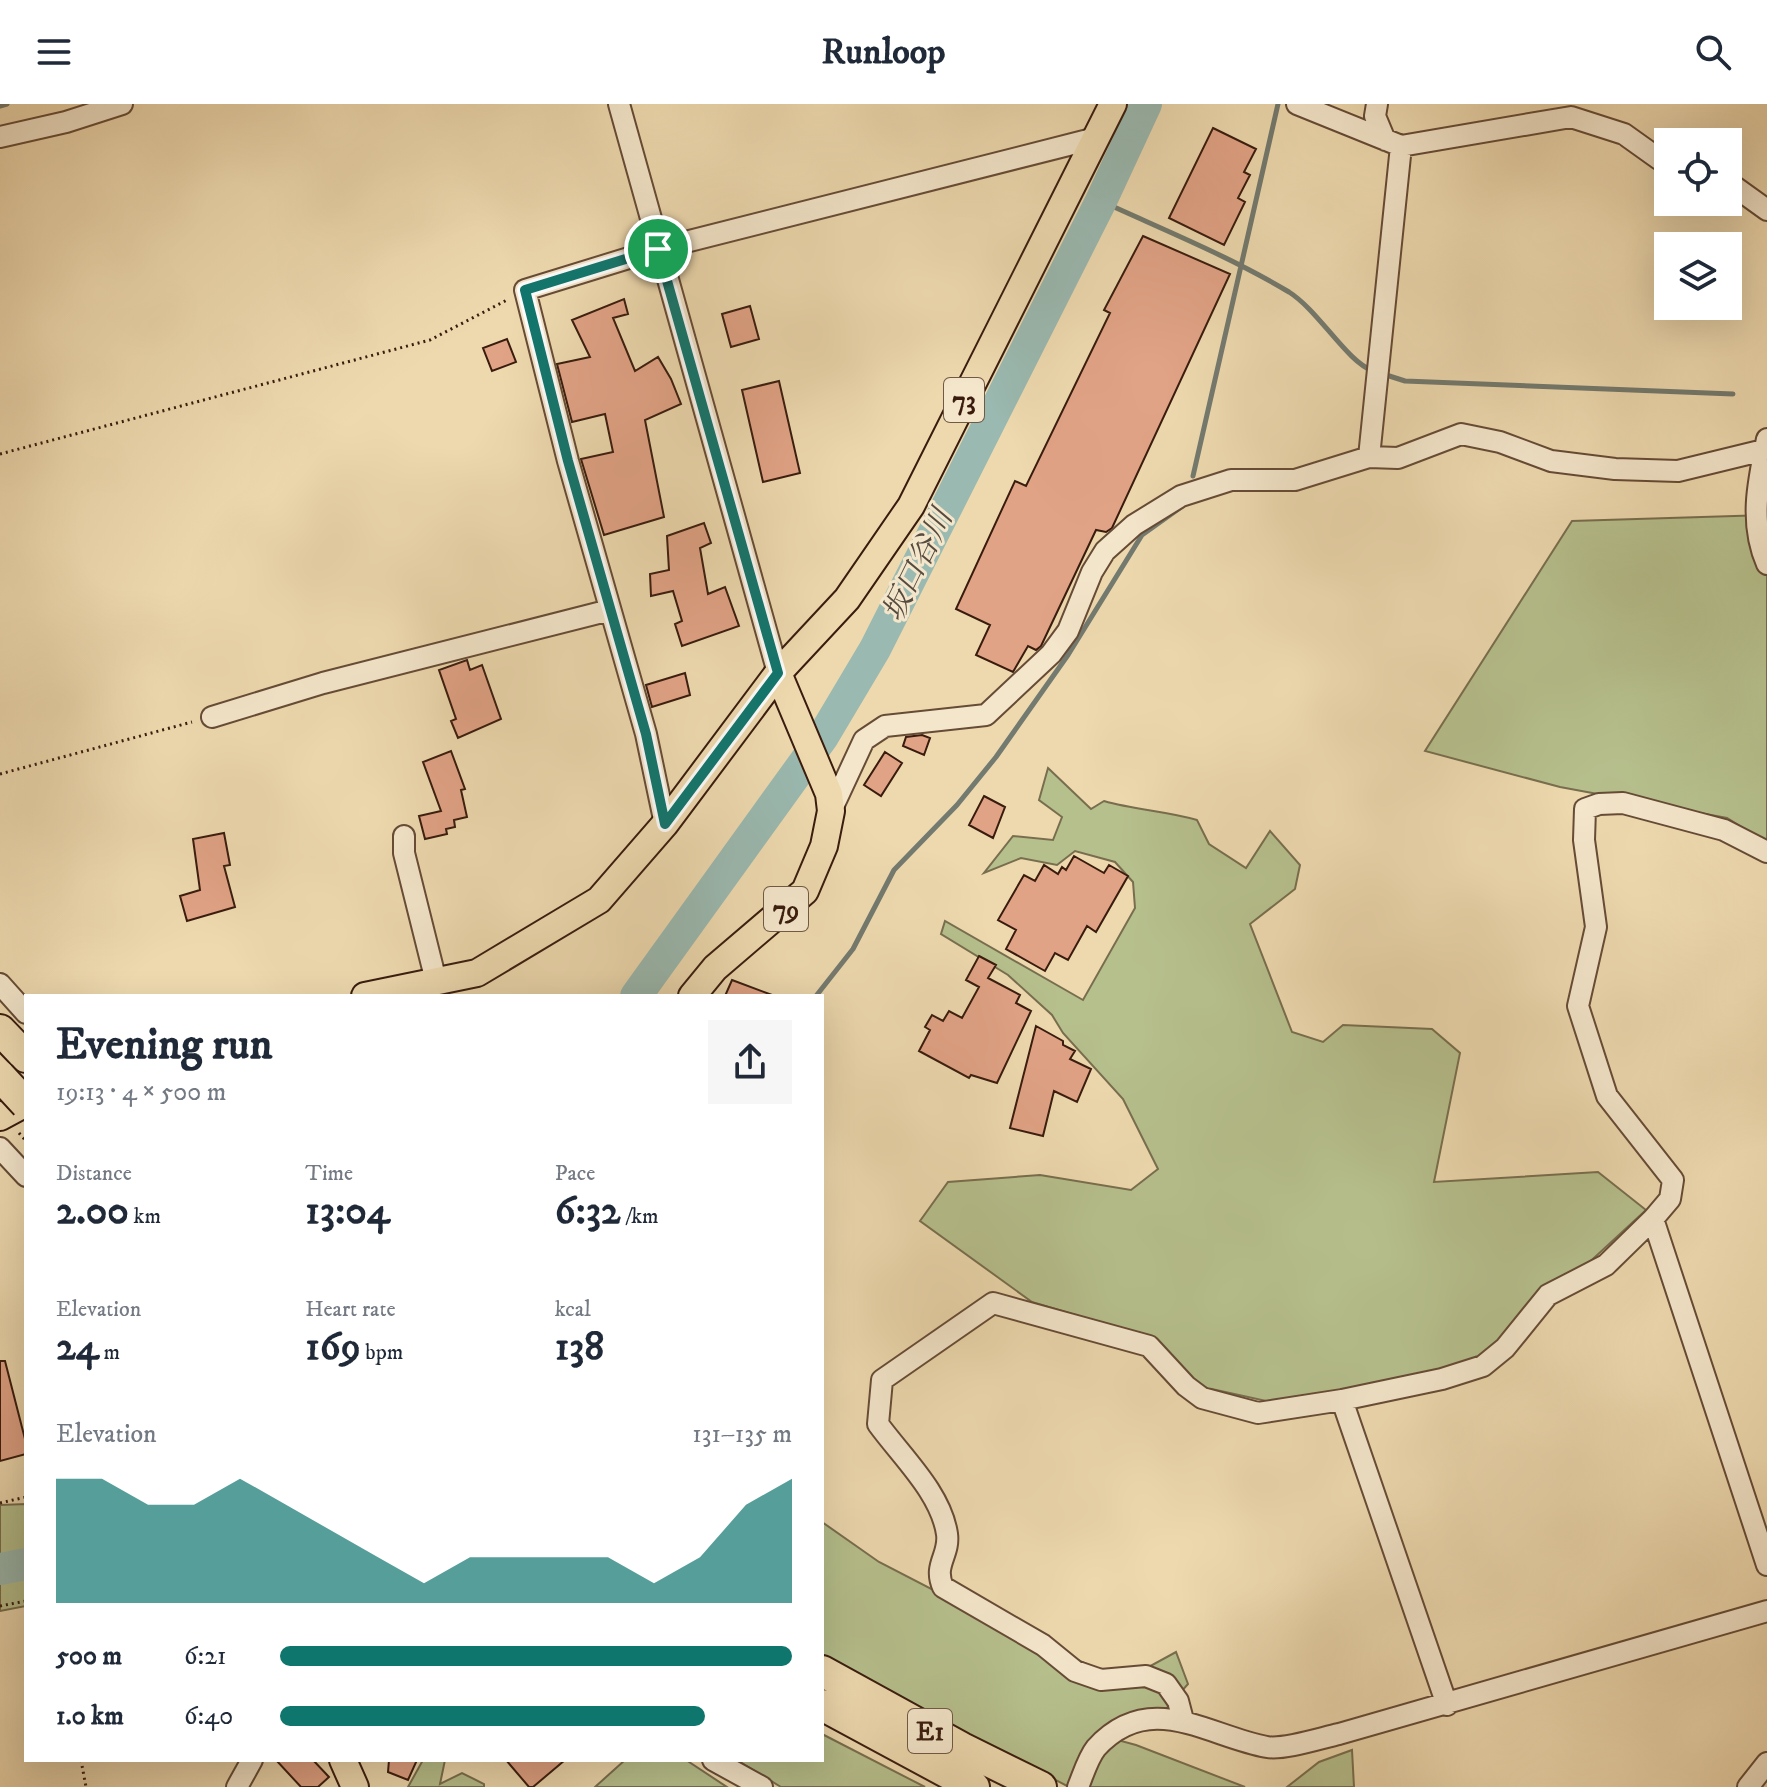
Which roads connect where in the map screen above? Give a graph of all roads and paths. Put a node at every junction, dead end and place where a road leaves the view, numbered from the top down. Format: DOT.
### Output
graph roads {
  1 [pos="122,104"];
  2 [pos="619,104"];
  3 [pos="1113,104"];
  4 [pos="1297,104"];
  5 [pos="1377,104"];
  6 [pos="0,137"];
  7 [pos="1096,138"];
  8 [pos="1393,143"];
  9 [pos="1654,155"];
  10 [pos="1742,192"];
  11 [pos="1767,210"];
  12 [pos="658,249"];
  13 [pos="525,290"];
  14 [pos="1766,444"];
  15 [pos="0,454"];
  16 [pos="1369,457"];
  17 [pos="1767,564"];
  18 [pos="610,610"];
  19 [pos="782,683"];
  20 [pos="212,717"];
  21 [pos="0,774"];
  22 [pos="830,802"];
  23 [pos="665,824"];
  24 [pos="404,836"];
  25 [pos="1767,852"];
  26 [pos="436,981"];
  27 [pos="0,984"];
  28 [pos="374,994"];
  29 [pos="694,994"];
  30 [pos="24,1011"];
  31 [pos="0,1030"];
  32 [pos="24,1055"];
  33 [pos="0,1076"];
  34 [pos="24,1102"];
  35 [pos="24,1105"];
  36 [pos="0,1117"];
  37 [pos="0,1148"];
  38 [pos="24,1174"];
  39 [pos="1653,1219"];
  40 [pos="1342,1400"];
  41 [pos="24,1497"];
  42 [pos="0,1503"];
  43 [pos="1767,1565"];
  44 [pos="24,1601"];
  45 [pos="0,1606"];
  46 [pos="1767,1611"];
  47 [pos="824,1672"];
  48 [pos="1447,1705"];
  49 [pos="824,1706"];
  50 [pos="1183,1720"];
  51 [pos="81,1762"];
  52 [pos="251,1762"];
  53 [pos="344,1762"];
  54 [pos="717,1762"];
  55 [pos="1767,1763"];
  56 [pos="86,1787"];
  57 [pos="237,1787"];
  58 [pos="355,1787"];
  59 [pos="762,1787"];
  60 [pos="974,1787"];
  61 [pos="1041,1787"];
  62 [pos="1078,1787"];
  63 [pos="1748,1787"];
  1 -- 6 [label="street"];
  2 -- 12 [label="street"];
  3 -- 7 [label="main road, 73"];
  4 -- 8 [label="street"];
  5 -- 8 [label="street"];
  7 -- 12 [label="street"];
  7 -- 19 [label="main road, 73"];
  8 -- 9 [label="street"];
  8 -- 16 [label="street"];
  10 -- 11 [label="street"];
  12 -- 13 [label="street"];
  12 -- 19 [label="street"];
  13 -- 15 [label="path"];
  13 -- 18 [label="street"];
  14 -- 16 [label="street"];
  14 -- 17 [label="street"];
  16 -- 22 [label="street"];
  18 -- 20 [label="street"];
  18 -- 23 [label="street"];
  19 -- 22 [label="main road"];
  19 -- 23 [label="main road, 73"];
  20 -- 21 [label="path"];
  22 -- 29 [label="main road, 79"];
  23 -- 26 [label="main road, 73"];
  24 -- 26 [label="street"];
  25 -- 39 [label="street"];
  26 -- 28 [label="main road, 73"];
  27 -- 30 [label="street"];
  31 -- 32 [label="highway"];
  33 -- 34 [label="highway, bridge"];
  35 -- 36 [label="main road"];
  37 -- 38 [label="street"];
  39 -- 40 [label="street"];
  39 -- 43 [label="street"];
  40 -- 48 [label="street"];
  40 -- 50 [label="street"];
  41 -- 42 [label="path"];
  44 -- 45 [label="path"];
  46 -- 48 [label="street"];
  47 -- 61 [label="highway, E1"];
  48 -- 50 [label="street"];
  49 -- 60 [label="highway, E1"];
  50 -- 62 [label="street"];
  51 -- 56 [label="path"];
  52 -- 57 [label="street"];
  53 -- 58 [label="main road"];
  54 -- 59 [label="street"];
  55 -- 63 [label="street"];
}
